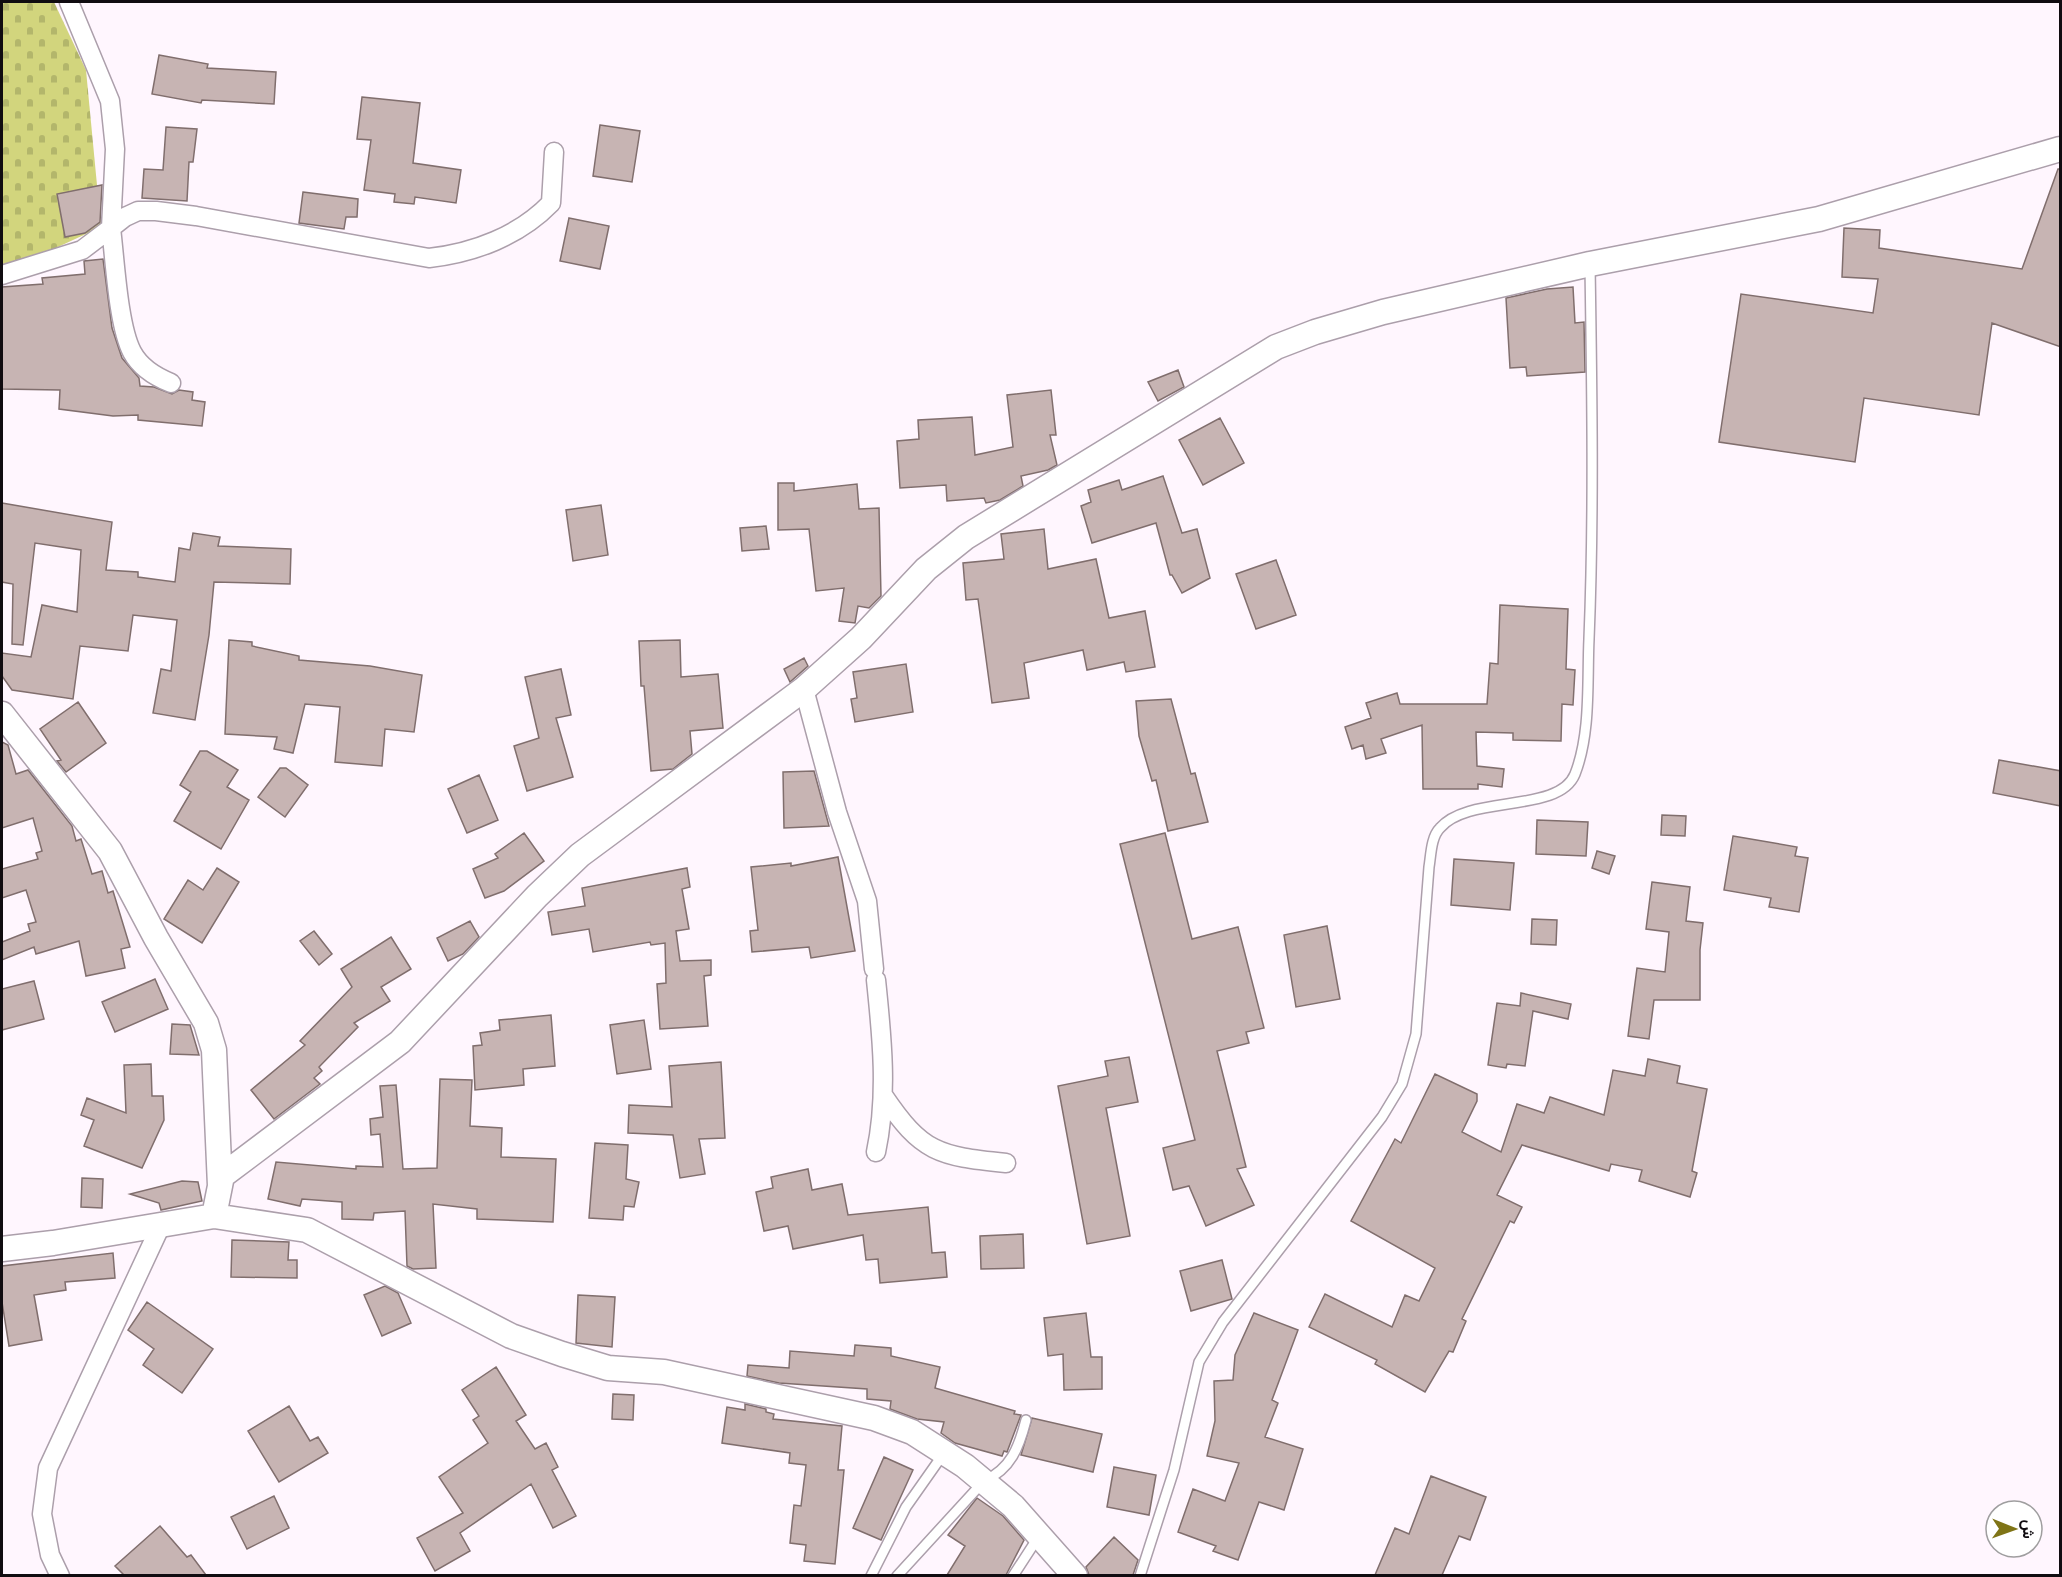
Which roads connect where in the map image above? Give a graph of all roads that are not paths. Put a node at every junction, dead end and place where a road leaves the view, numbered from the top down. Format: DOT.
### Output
graph roads {
  1 [pos="69,2"];
  2 [pos="2061,149"];
  3 [pos="554,152"];
  4 [pos="111,228"];
  5 [pos="1590,264"];
  6 [pos="2,275"];
  7 [pos="171,384"];
  8 [pos="804,689"];
  9 [pos="2,714"];
  10 [pos="883,1095"];
  11 [pos="876,1152"];
  12 [pos="1006,1162"];
  13 [pos="220,1186"];
  14 [pos="214,1216"];
  15 [pos="160,1225"];
  16 [pos="2,1249"];
  17 [pos="1026,1419"];
  18 [pos="945,1451"];
  19 [pos="984,1481"];
  20 [pos="1040,1534"];
  21 [pos="60,1575"];
  22 [pos="871,1575"];
  23 [pos="897,1575"];
  24 [pos="1013,1575"];
  25 [pos="1075,1575"];
  26 [pos="1140,1575"];
  1 -- 4 [label="street"];
  2 -- 5 [label="street"];
  3 -- 4 [label="street"];
  4 -- 6 [label="street"];
  4 -- 7 [label="street"];
  5 -- 8 [label="street"];
  5 -- 26 [label="lane"];
  8 -- 10 [label="street"];
  8 -- 13 [label="street"];
  9 -- 13 [label="street"];
  10 -- 11 [label="street"];
  10 -- 12 [label="street"];
  13 -- 14 [label="street"];
  14 -- 15 [label="street"];
  14 -- 18 [label="street"];
  15 -- 16 [label="street"];
  15 -- 21 [label="street"];
  17 -- 19 [label="lane"];
  18 -- 19 [label="street"];
  18 -- 22 [label="lane"];
  19 -- 20 [label="street"];
  19 -- 23 [label="lane"];
  20 -- 24 [label="lane"];
  20 -- 25 [label="street"];
}
